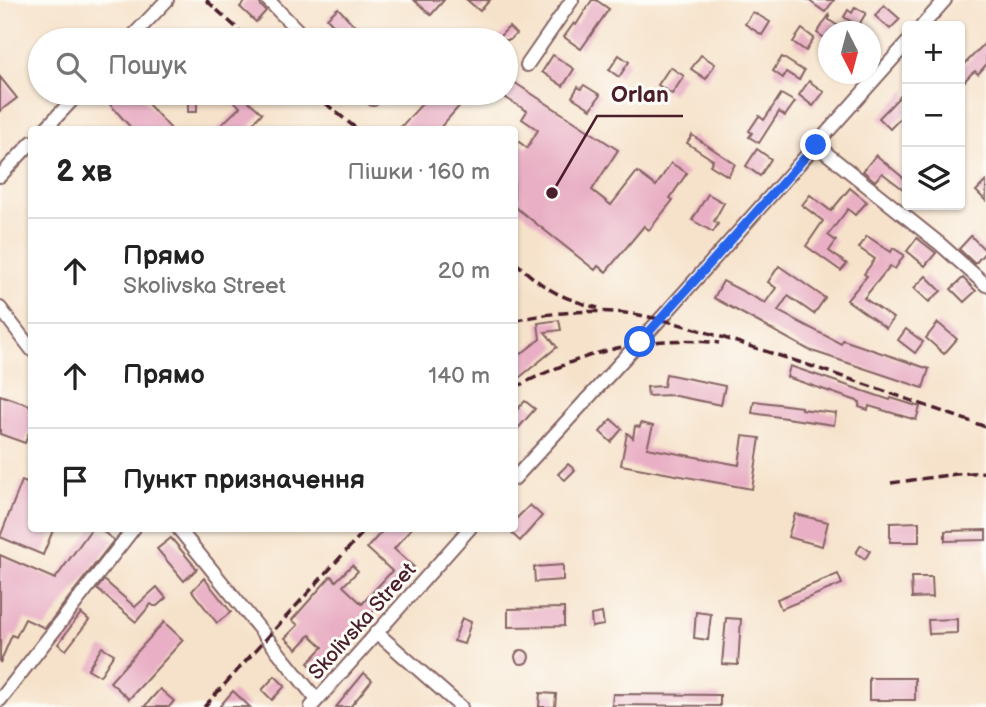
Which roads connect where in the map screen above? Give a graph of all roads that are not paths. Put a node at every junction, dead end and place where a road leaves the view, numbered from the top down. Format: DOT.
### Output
graph roads {
  1 [pos="167,0"];
  2 [pos="268,0"];
  3 [pos="572,0"];
  4 [pos="941,1"];
  5 [pos="926,21"];
  6 [pos="140,28"];
  7 [pos="295,28"];
  8 [pos="902,49"];
  9 [pos="527,65"];
  10 [pos="68,105"];
  11 [pos="48,126"];
  12 [pos="816,145"];
  13 [pos="28,146"];
  14 [pos="0,176"];
  15 [pos="986,285"];
  16 [pos="0,309"];
  17 [pos="28,345"];
  18 [pos="518,475"];
  19 [pos="131,532"];
  20 [pos="181,532"];
  21 [pos="466,532"];
  22 [pos="376,632"];
  23 [pos="0,700"];
  24 [pos="314,703"];
  25 [pos="461,707"];
  1 -- 6 [label="street"];
  2 -- 7 [label="street"];
  3 -- 9 [label="street"];
  4 -- 5 [label="street"];
  8 -- 12 [label="street"];
  10 -- 11 [label="street"];
  12 -- 15 [label="street"];
  12 -- 18 [label="street"];
  13 -- 14 [label="street"];
  16 -- 17 [label="street"];
  19 -- 23 [label="street"];
  20 -- 24 [label="street"];
  21 -- 22 [label="street, Skolivska Street"];
  22 -- 24 [label="street, Skolivska Street"];
  22 -- 25 [label="street"];
}
